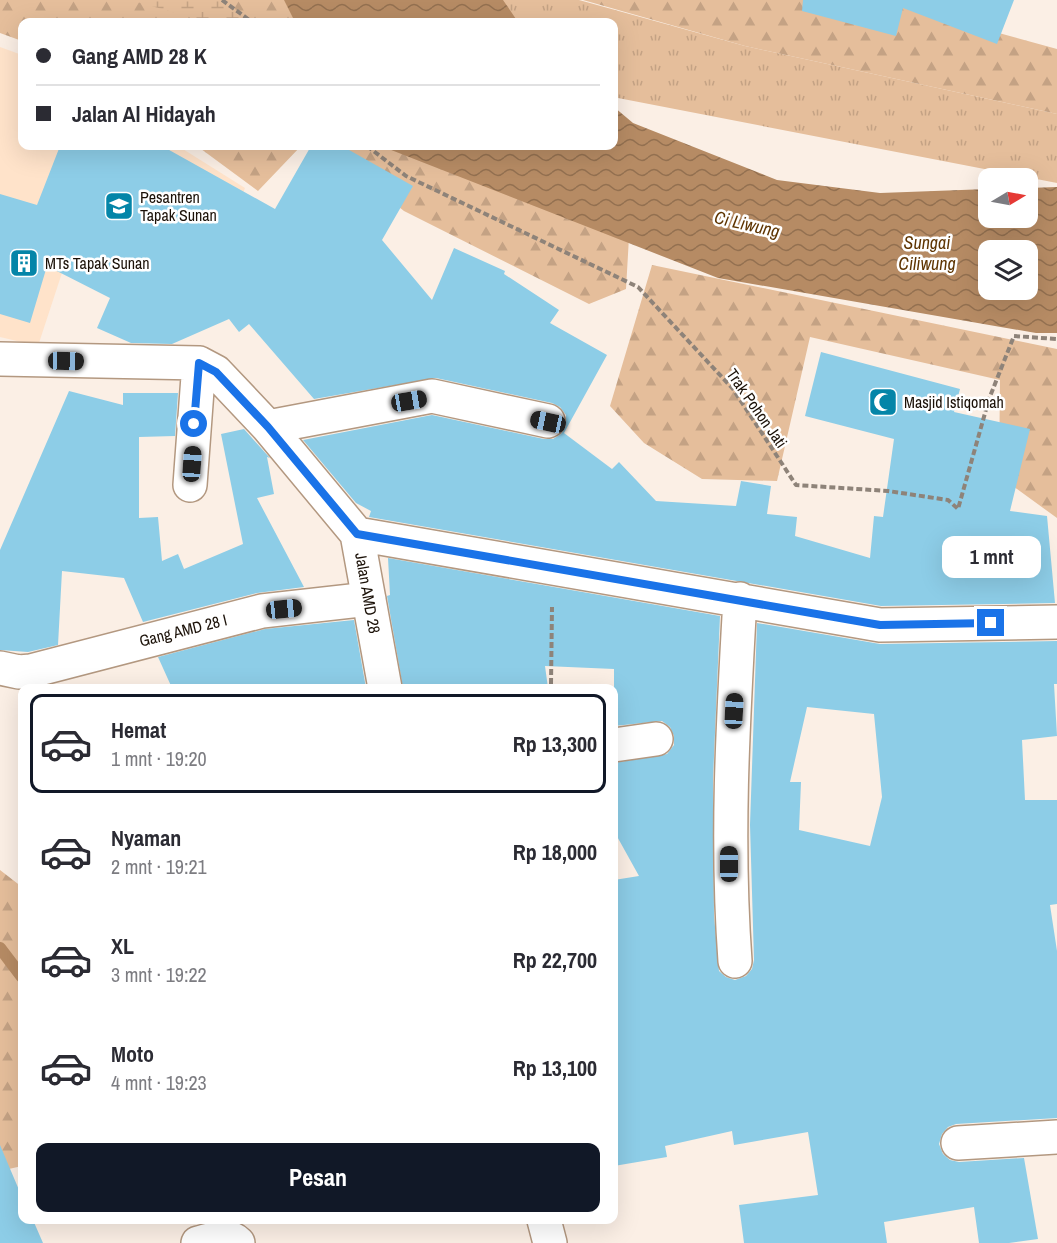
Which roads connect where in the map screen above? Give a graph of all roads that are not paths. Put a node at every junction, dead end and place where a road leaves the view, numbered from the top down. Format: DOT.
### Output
graph roads {
  1 [pos="0,360"];
  2 [pos="199,363"];
  3 [pos="548,422"];
  4 [pos="268,427"];
  5 [pos="190,484"];
  6 [pos="357,534"];
  7 [pos="369,599"];
  8 [pos="740,599"];
  9 [pos="1057,622"];
  10 [pos="0,668"];
  11 [pos="384,684"];
  12 [pos="656,738"];
  13 [pos="618,744"];
  14 [pos="735,962"];
  15 [pos="1057,1137"];
  16 [pos="958,1143"];
  17 [pos="545,1224"];
  18 [pos="198,1243"];
  19 [pos="238,1243"];
  20 [pos="550,1243"];
  1 -- 2 [label="street"];
  2 -- 4 [label="street, Jalan AMD 28"];
  2 -- 5 [label="street"];
  3 -- 4 [label="street"];
  4 -- 6 [label="street, Jalan AMD 28"];
  6 -- 7 [label="street, Jalan AMD 28"];
  6 -- 8 [label="street"];
  7 -- 10 [label="street, Gang AMD 28 I"];
  7 -- 11 [label="street, Jalan AMD 28"];
  8 -- 9 [label="street"];
  8 -- 14 [label="street"];
  12 -- 13 [label="street"];
  15 -- 16 [label="street"];
  17 -- 20 [label="street"];
  18 -- 19 [label="street"];
}
